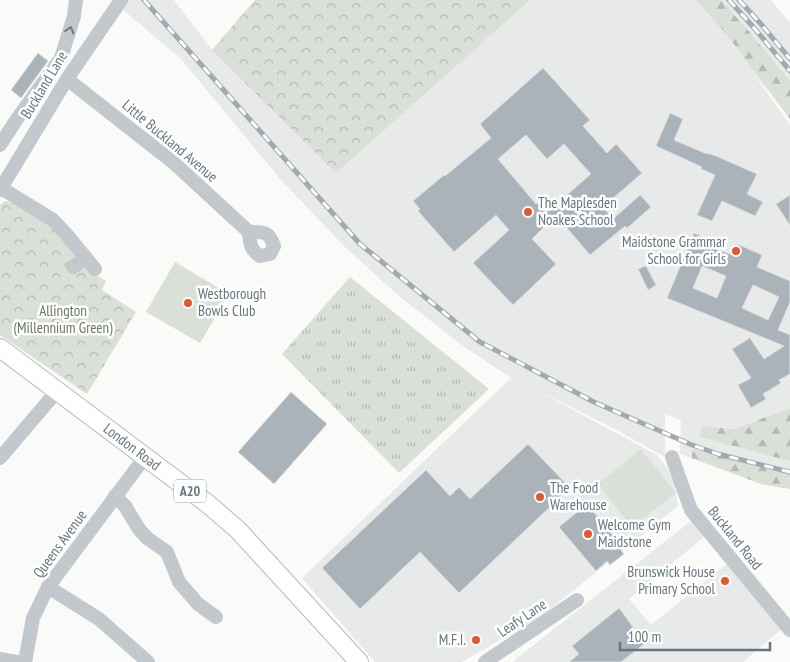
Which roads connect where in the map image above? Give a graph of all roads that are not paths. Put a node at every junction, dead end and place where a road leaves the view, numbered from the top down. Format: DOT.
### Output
graph roads {
  1 [pos="76,0"];
  2 [pos="121,0"];
  3 [pos="67,78"];
  4 [pos="0,145"];
  5 [pos="1,189"];
  6 [pos="250,232"];
  7 [pos="73,267"];
  8 [pos="0,348"];
  9 [pos="57,391"];
  10 [pos="145,457"];
  11 [pos="672,457"];
  12 [pos="0,458"];
  13 [pos="115,496"];
  14 [pos="48,587"];
  15 [pos="577,600"];
  16 [pos="216,617"];
  17 [pos="790,630"];
  18 [pos="0,659"];
  19 [pos="143,660"];
  20 [pos="17,662"];
  21 [pos="25,662"];
  22 [pos="359,662"];
  23 [pos="484,662"];
  4 -- 1 [label="street, Buckland Lane, one-way"];
  2 -- 3 [label="street, Buckland Lane"];
  3 -- 5 [label="street, Buckland Lane"];
  3 -- 6 [label="street, Little Buckland Avenue"];
  5 -- 7 [label="street"];
  8 -- 9 [label="main road, London Road / A20"];
  9 -- 10 [label="main road, London Road / A20"];
  9 -- 12 [label="street"];
  10 -- 13 [label="street, Queens Avenue"];
  10 -- 22 [label="main road, London Road / A20"];
  11 -- 17 [label="street, Buckland Road"];
  13 -- 14 [label="street, Queens Avenue"];
  13 -- 16 [label="street"];
  14 -- 19 [label="street"];
  14 -- 21 [label="street, Queens Avenue"];
  15 -- 23 [label="street, Leafy Lane"];
  18 -- 20 [label="street"];
}
